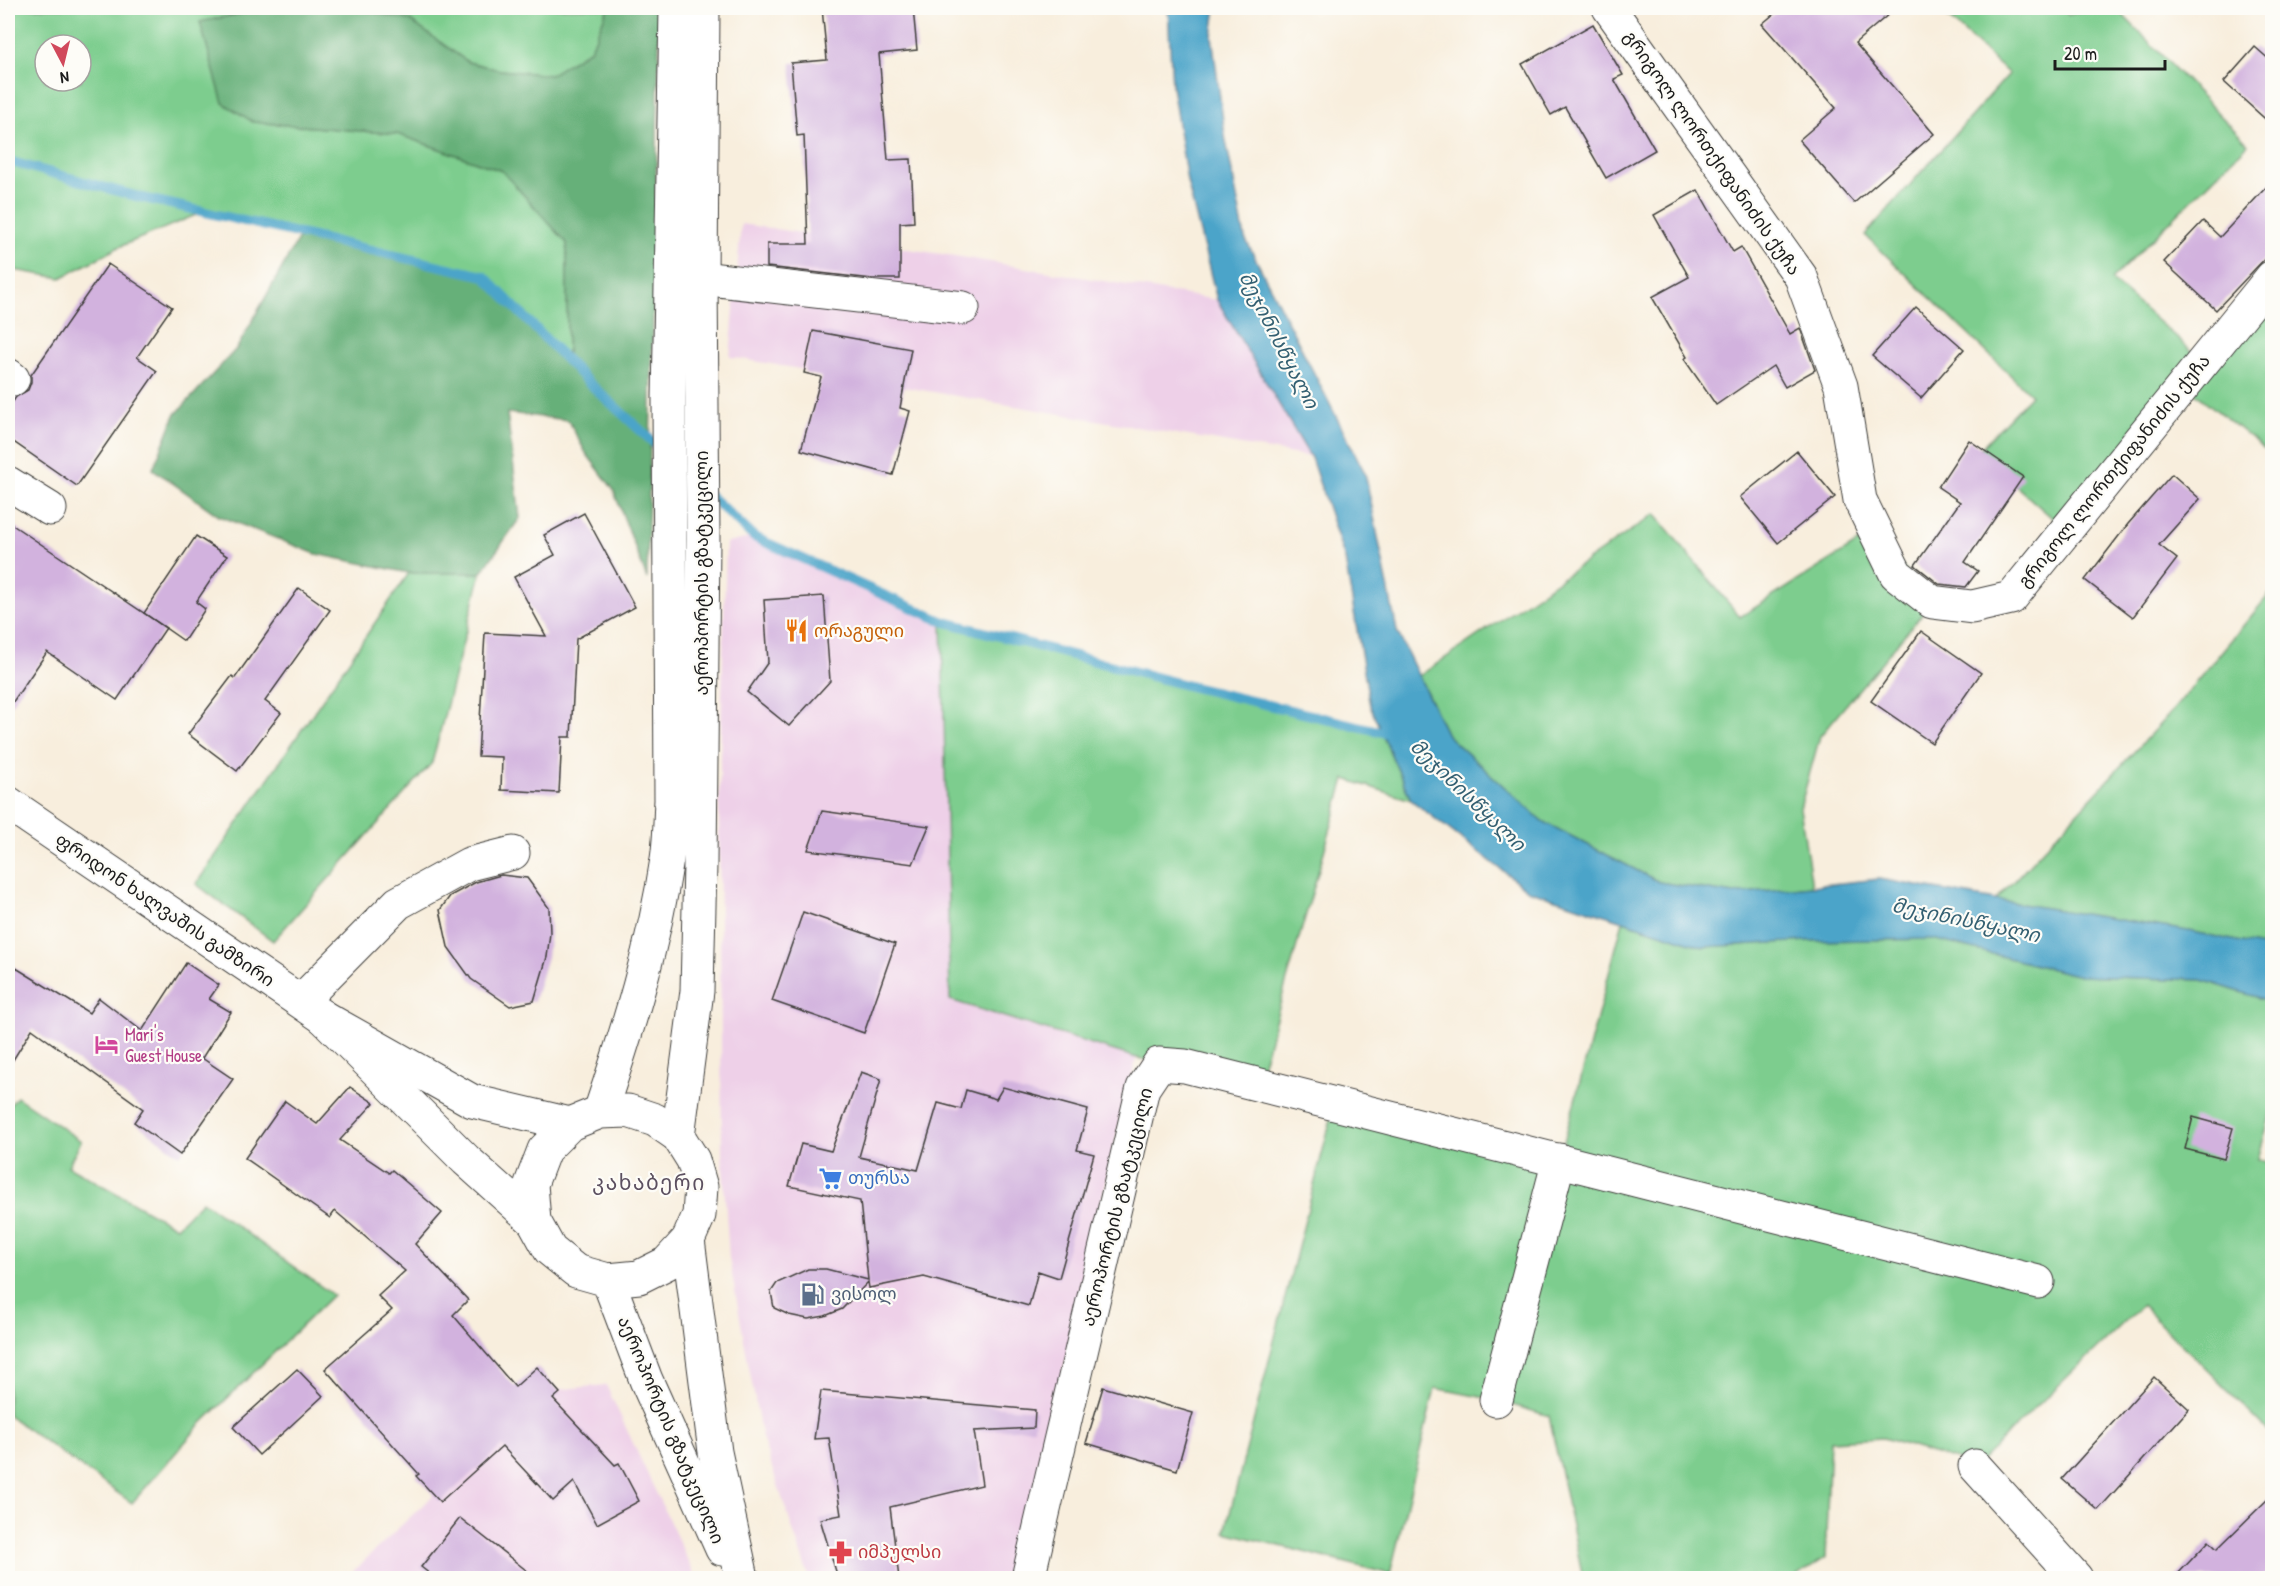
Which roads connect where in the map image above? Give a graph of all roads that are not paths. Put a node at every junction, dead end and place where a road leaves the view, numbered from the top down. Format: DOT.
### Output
graph roads {
  1 [pos="676,8"];
  2 [pos="703,8"];
  3 [pos="1609,8"];
  4 [pos="2272,277"];
  5 [pos="701,278"];
  6 [pos="963,308"];
  7 [pos="8,483"];
  8 [pos="50,509"];
  9 [pos="8,804"];
  10 [pos="513,853"];
  11 [pos="312,1009"];
  12 [pos="600,1112"];
  13 [pos="570,1124"];
  14 [pos="678,1136"];
  15 [pos="1559,1160"];
  16 [pos="534,1221"];
  17 [pos="688,1240"];
  18 [pos="608,1280"];
  19 [pos="2038,1282"];
  20 [pos="1496,1400"];
  21 [pos="1975,1466"];
  22 [pos="735,1578"];
  23 [pos="742,1578"];
  24 [pos="1028,1578"];
  25 [pos="2076,1578"];
  1 -- 12 [label="main road, აეროპორტის გზატკეცილი"];
  2 -- 5 [label="main road, აეროპორტის გზატკეცილი"];
  3 -- 4 [label="main road, გრიგოლ ლორთქიფანიძის ქუჩა"];
  5 -- 6 [label="main road"];
  5 -- 14 [label="main road, აეროპორტის გზატკეცილი"];
  7 -- 8 [label="main road"];
  9 -- 11 [label="main road, ფრიდონ ხალვაშის გამზირი"];
  10 -- 11 [label="main road"];
  11 -- 13 [label="main road"];
  11 -- 16 [label="main road"];
  12 -- 13 [label="main road"];
  12 -- 14 [label="main road"];
  13 -- 16 [label="main road"];
  14 -- 17 [label="main road"];
  15 -- 19 [label="main road"];
  15 -- 20 [label="main road"];
  15 -- 24 [label="main road, აეროპორტის გზატკეცილი"];
  16 -- 18 [label="main road"];
  17 -- 18 [label="main road"];
  17 -- 23 [label="main road, აეროპორტის გზატკეცილი"];
  18 -- 22 [label="main road, აეროპორტის გზატკეცილი"];
  21 -- 25 [label="main road"];
}
